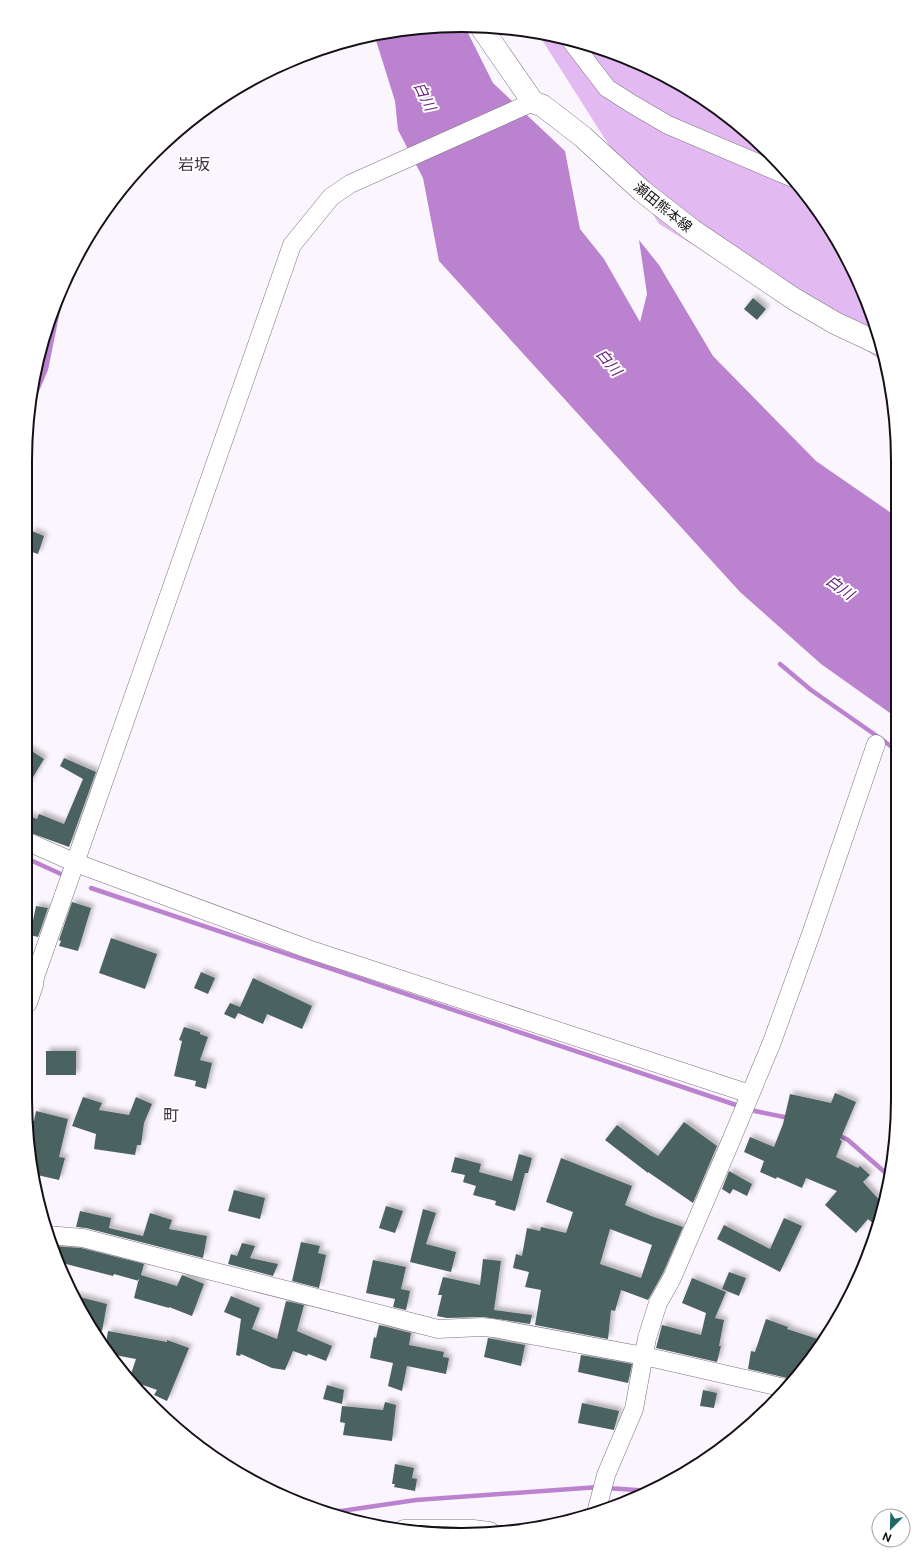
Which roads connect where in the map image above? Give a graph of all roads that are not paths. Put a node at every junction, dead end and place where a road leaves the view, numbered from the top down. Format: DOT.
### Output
graph roads {
  1 [pos="485,33"];
  2 [pos="576,48"];
  3 [pos="528,104"];
  4 [pos="778,172"];
  5 [pos="873,341"];
  6 [pos="876,744"];
  7 [pos="32,844"];
  8 [pos="76,863"];
  9 [pos="32,991"];
  10 [pos="750,1094"];
  11 [pos="55,1236"];
  12 [pos="644,1356"];
  13 [pos="780,1387"];
  14 [pos="598,1506"];
  1 -- 3 [label="main road, 瀬田熊本線"];
  2 -- 4 [label="street"];
  3 -- 5 [label="main road, 瀬田熊本線"];
  3 -- 8 [label="street"];
  6 -- 10 [label="street"];
  7 -- 8 [label="street"];
  8 -- 9 [label="street"];
  8 -- 10 [label="street"];
  10 -- 12 [label="street"];
  11 -- 12 [label="street"];
  12 -- 13 [label="street"];
  12 -- 14 [label="street"];
}
